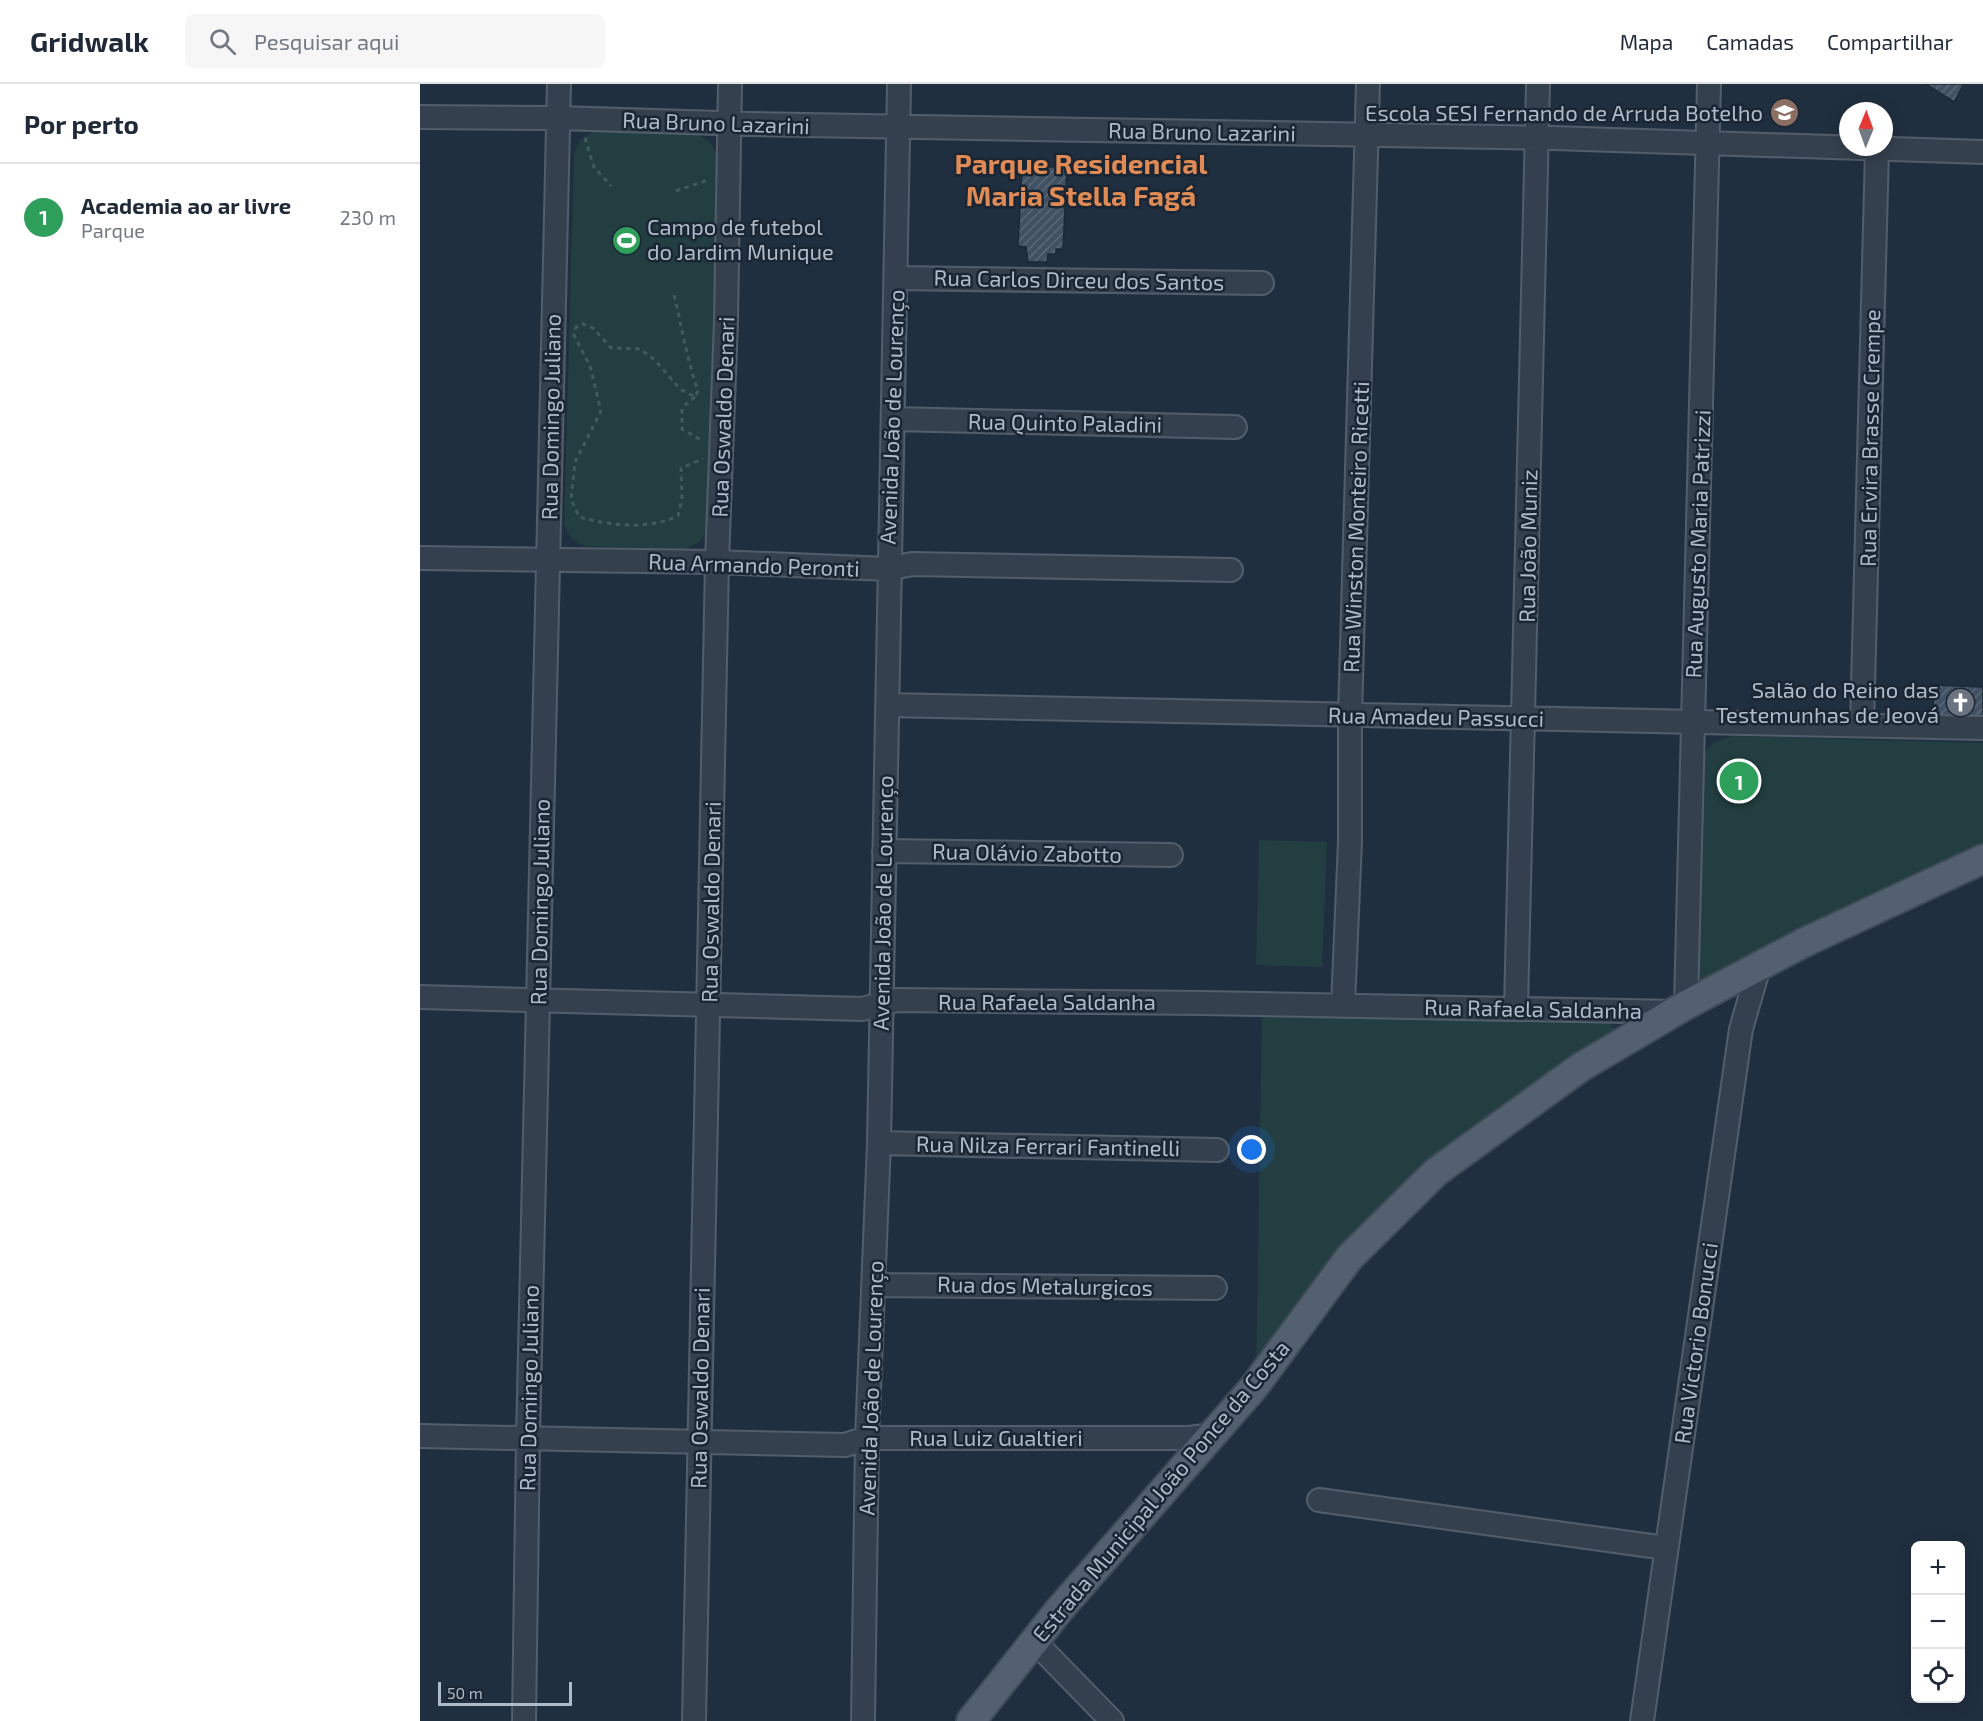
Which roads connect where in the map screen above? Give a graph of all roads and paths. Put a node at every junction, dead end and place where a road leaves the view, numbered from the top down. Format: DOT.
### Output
graph roads {
  1 [pos="560,84"];
  2 [pos="730,84"];
  3 [pos="899,84"];
  4 [pos="1368,84"];
  5 [pos="1538,84"];
  6 [pos="1709,84"];
  7 [pos="420,117"];
  8 [pos="559,118"];
  9 [pos="729,124"];
  10 [pos="898,126"];
  11 [pos="1367,135"];
  12 [pos="585,137"];
  13 [pos="1537,138"];
  14 [pos="1708,143"];
  15 [pos="1839,148"];
  16 [pos="1893,150"];
  17 [pos="1983,152"];
  18 [pos="1877,156"];
  19 [pos="717,177"];
  20 [pos="611,186"];
  21 [pos="676,191"];
  22 [pos="896,278"];
  23 [pos="1262,283"];
  24 [pos="674,296"];
  25 [pos="694,397"];
  26 [pos="894,419"];
  27 [pos="1235,427"];
  28 [pos="711,445"];
  29 [pos="710,456"];
  30 [pos="420,558"];
  31 [pos="548,560"];
  32 [pos="717,562"];
  33 [pos="888,569"];
  34 [pos="1231,570"];
  35 [pos="888,705"];
  36 [pos="1350,716"];
  37 [pos="1524,717"];
  38 [pos="1693,722"];
  39 [pos="1862,725"];
  40 [pos="1983,728"];
  41 [pos="884,851"];
  42 [pos="1171,855"];
  43 [pos="1983,859"];
  44 [pos="1759,967"];
  45 [pos="420,997"];
  46 [pos="537,1001"];
  47 [pos="709,1005"];
  48 [pos="881,1006"];
  49 [pos="1343,1006"];
  50 [pos="1681,1008"];
  51 [pos="1516,1009"];
  52 [pos="879,1143"];
  53 [pos="1217,1150"];
  54 [pos="875,1285"];
  55 [pos="1215,1288"];
  56 [pos="1213,1435"];
  57 [pos="420,1436"];
  58 [pos="867,1438"];
  59 [pos="528,1439"];
  60 [pos="699,1444"];
  61 [pos="1319,1500"];
  62 [pos="1666,1548"];
  63 [pos="1034,1641"];
  64 [pos="524,1721"];
  65 [pos="694,1721"];
  66 [pos="863,1721"];
  67 [pos="971,1721"];
  68 [pos="1112,1721"];
  69 [pos="1642,1721"];
  1 -- 8 [label="street, Rua Domingo Juliano"];
  2 -- 9 [label="street, Rua Oswaldo Denari"];
  3 -- 10 [label="street, Avenida João de Lourenço"];
  4 -- 11 [label="street, Rua Winston Monteiro Ricetti"];
  5 -- 13 [label="street, Rua João Muniz"];
  6 -- 14 [label="street, Rua Augusto Maria Patrizzi"];
  7 -- 8 [label="street, Rua Bruno Lazarini"];
  8 -- 9 [label="street, Rua Bruno Lazarini"];
  8 -- 31 [label="street, Rua Domingo Juliano"];
  9 -- 10 [label="street, Rua Bruno Lazarini"];
  9 -- 32 [label="street, Rua Oswaldo Denari"];
  10 -- 11 [label="street, Rua Bruno Lazarini"];
  10 -- 22 [label="street, Avenida João de Lourenço"];
  11 -- 13 [label="street, Rua Bruno Lazarini"];
  11 -- 36 [label="street, Rua Winston Monteiro Ricetti"];
  12 -- 20 [label="path"];
  13 -- 14 [label="street, Rua Bruno Lazarini"];
  13 -- 37 [label="street, Rua João Muniz"];
  14 -- 15 [label="street, Rua Bruno Lazarini"];
  14 -- 38 [label="street, Rua Augusto Maria Patrizzi"];
  16 -- 17 [label="street, Rua Bruno Lazarini"];
  18 -- 39 [label="street, Rua Ervira Brasse Crempe"];
  19 -- 21 [label="path"];
  22 -- 23 [label="street, Rua Carlos Dirceu dos Santos"];
  22 -- 26 [label="street, Avenida João de Lourenço"];
  24 -- 25 [label="path"];
  25 -- 28 [label="path"];
  25 -- 29 [label="path"];
  26 -- 27 [label="street, Rua Quinto Paladini"];
  26 -- 33 [label="street, Avenida João de Lourenço"];
  30 -- 31 [label="street, Rua Armando Peronti"];
  31 -- 32 [label="street, Rua Armando Peronti"];
  31 -- 46 [label="street, Rua Domingo Juliano"];
  32 -- 33 [label="street, Rua Armando Peronti"];
  32 -- 47 [label="street, Rua Oswaldo Denari"];
  33 -- 34 [label="street, Rua Armando Peronti"];
  33 -- 35 [label="street, Avenida João de Lourenço"];
  35 -- 36 [label="street, Rua Amadeu Passucci"];
  35 -- 41 [label="street, Avenida João de Lourenço"];
  36 -- 37 [label="street, Rua Amadeu Passucci"];
  36 -- 49 [label="street, Rua Winston Monteiro Ricetti"];
  37 -- 38 [label="street, Rua Amadeu Passucci"];
  37 -- 51 [label="street, Rua João Muniz"];
  38 -- 39 [label="street, Rua Amadeu Passucci"];
  38 -- 50 [label="street, Rua Augusto Maria Patrizzi"];
  39 -- 40 [label="street, Rua Amadeu Passucci"];
  41 -- 42 [label="street, Rua Olávio Zabotto"];
  41 -- 48 [label="street, Avenida João de Lourenço"];
  43 -- 44 [label="main road, Estrada Municipal João Ponce da Costa"];
  44 -- 50 [label="main road, Estrada Municipal João Ponce da Costa"];
  44 -- 62 [label="street, Rua Victorio Bonucci"];
  45 -- 46 [label="street, Rua Rafaela Saldanha"];
  46 -- 47 [label="street, Rua Rafaela Saldanha"];
  46 -- 59 [label="street, Rua Domingo Juliano"];
  47 -- 48 [label="street, Rua Rafaela Saldanha"];
  47 -- 60 [label="street, Rua Oswaldo Denari"];
  48 -- 49 [label="street, Rua Rafaela Saldanha"];
  48 -- 52 [label="street, Avenida João de Lourenço"];
  49 -- 51 [label="street, Rua Rafaela Saldanha"];
  50 -- 51 [label="street, Rua Rafaela Saldanha"];
  50 -- 56 [label="main road, Estrada Municipal João Ponce da Costa"];
  52 -- 53 [label="street, Rua Nilza Ferrari Fantinelli"];
  52 -- 54 [label="street, Avenida João de Lourenço"];
  54 -- 55 [label="street, Rua dos Metalurgicos"];
  54 -- 58 [label="street, Avenida João de Lourenço"];
  56 -- 58 [label="street, Rua Luiz Gualtieri"];
  56 -- 63 [label="main road, Estrada Municipal João Ponce da Costa"];
  57 -- 59 [label="street, Rua Luiz Gualtieri"];
  58 -- 60 [label="street, Rua Luiz Gualtieri"];
  58 -- 66 [label="street, Avenida João de Lourenço"];
  59 -- 60 [label="street, Rua Luiz Gualtieri"];
  59 -- 64 [label="street, Rua Domingo Juliano"];
  60 -- 65 [label="street, Rua Oswaldo Denari"];
  61 -- 62 [label="street"];
  62 -- 69 [label="street, Rua Victorio Bonucci"];
  63 -- 67 [label="main road, Estrada Municipal João Ponce da Costa"];
  63 -- 68 [label="street"];
}
